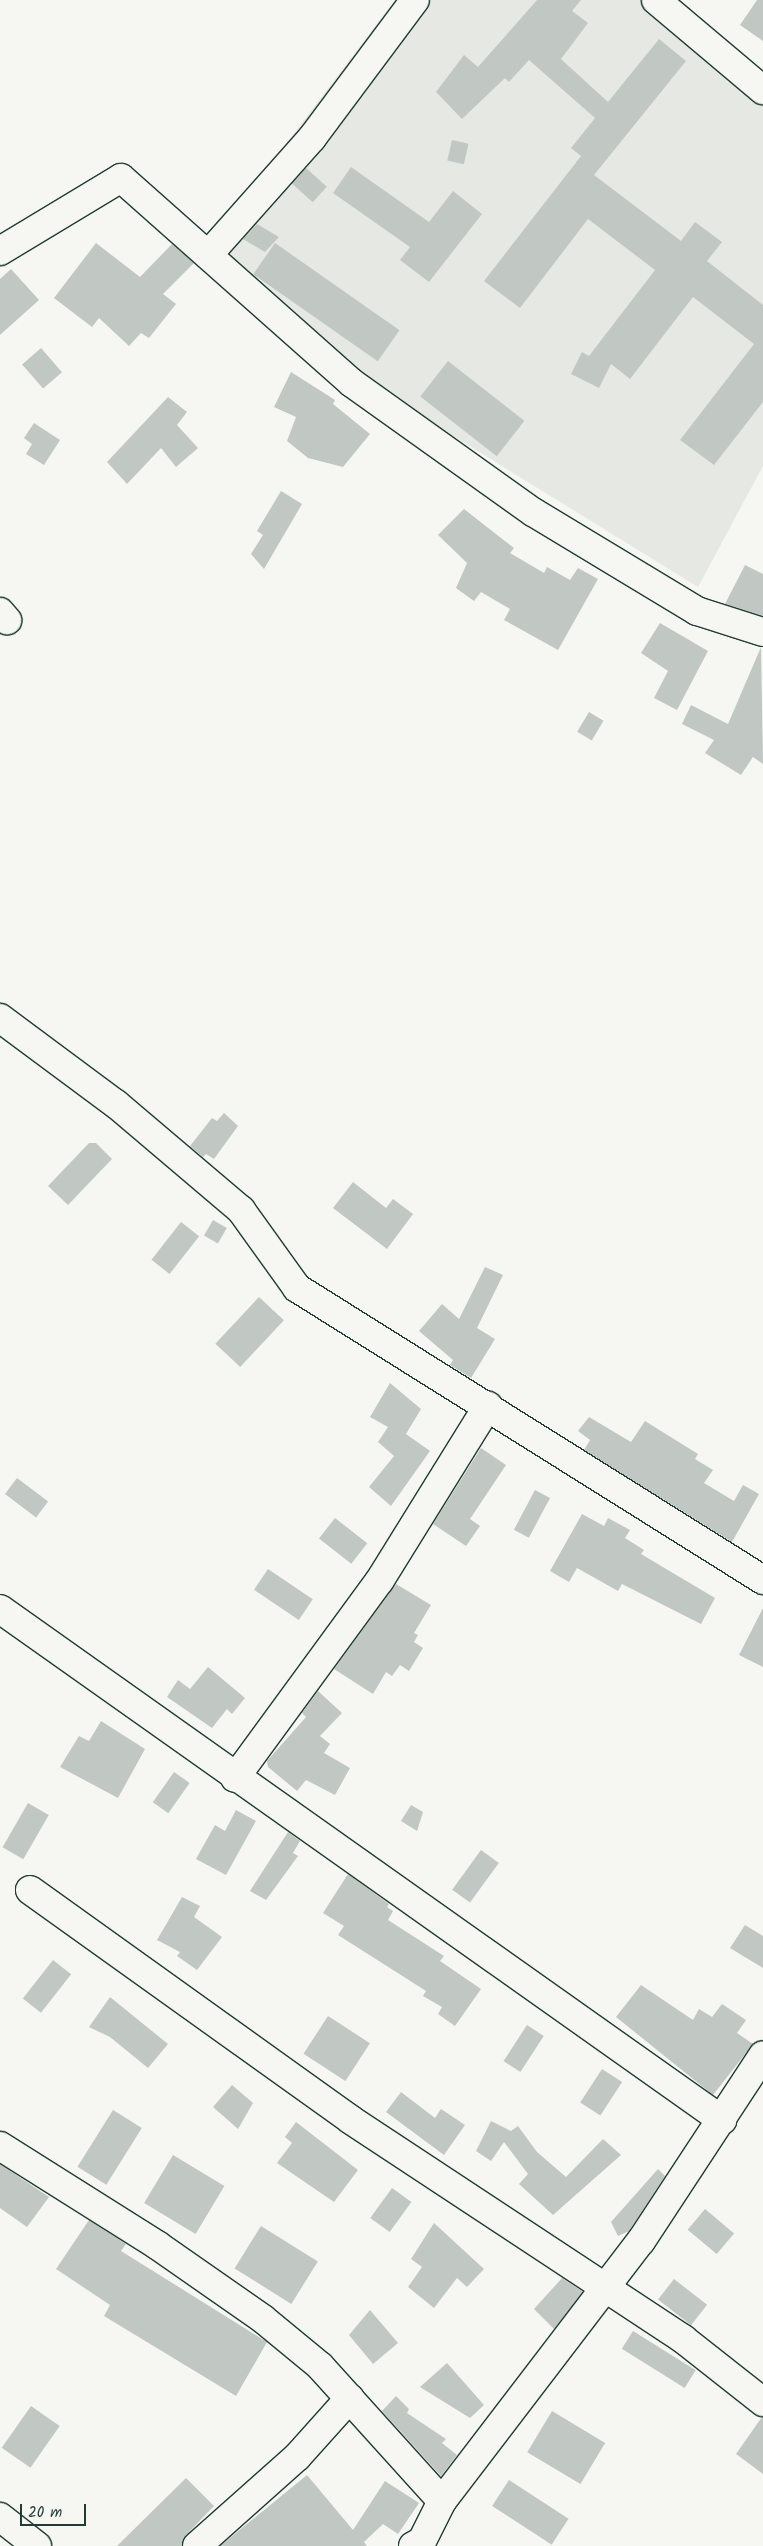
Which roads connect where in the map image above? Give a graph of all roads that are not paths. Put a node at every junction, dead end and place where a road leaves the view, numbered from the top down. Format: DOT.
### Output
graph roads {
  1 [pos="415,0"];
  2 [pos="656,0"];
  3 [pos="763,90"];
  4 [pos="0,251"];
  5 [pos="208,254"];
  6 [pos="763,632"];
  7 [pos="0,1018"];
  8 [pos="488,1406"];
  9 [pos="763,1580"];
  10 [pos="0,1609"];
  11 [pos="235,1778"];
  12 [pos="30,1890"];
  13 [pos="763,2055"];
  14 [pos="722,2120"];
  15 [pos="0,2146"];
  16 [pos="607,2286"];
  17 [pos="350,2398"];
  18 [pos="763,2402"];
  19 [pos="442,2501"];
  20 [pos="0,2517"];
  21 [pos="418,2544"];
  22 [pos="37,2546"];
  23 [pos="197,2546"];
  1 -- 5 [label="street"];
  2 -- 3 [label="street"];
  4 -- 5 [label="street"];
  5 -- 6 [label="street"];
  7 -- 8 [label="street"];
  8 -- 9 [label="street"];
  8 -- 11 [label="street"];
  10 -- 11 [label="street"];
  11 -- 14 [label="street"];
  12 -- 16 [label="street"];
  13 -- 14 [label="street"];
  14 -- 16 [label="street"];
  15 -- 17 [label="street"];
  16 -- 18 [label="street"];
  16 -- 19 [label="street"];
  17 -- 19 [label="street"];
  17 -- 23 [label="street"];
  19 -- 21 [label="street"];
  20 -- 22 [label="street"];
}
